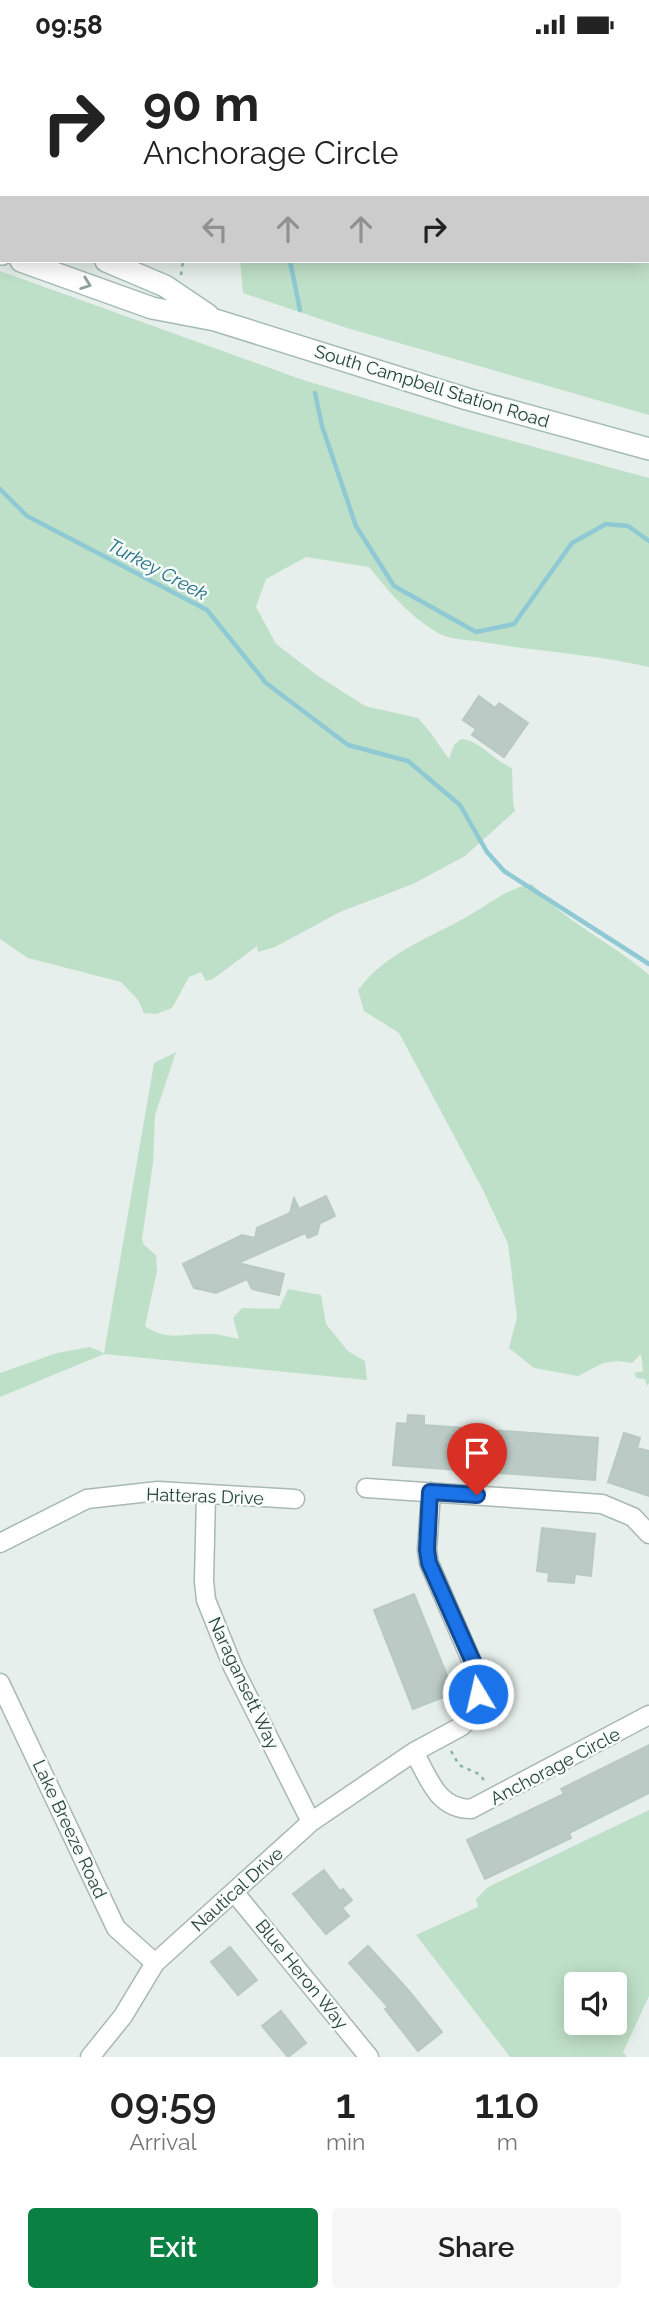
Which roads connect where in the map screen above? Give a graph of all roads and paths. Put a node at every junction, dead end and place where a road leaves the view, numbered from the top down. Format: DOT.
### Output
graph roads {
  1 [pos="28,263"];
  2 [pos="111,263"];
  3 [pos="183,263"];
  4 [pos="181,277"];
  5 [pos="215,320"];
  6 [pos="649,449"];
  7 [pos="366,1488"];
  8 [pos="430,1492"];
  9 [pos="206,1495"];
  10 [pos="295,1499"];
  11 [pos="649,1534"];
  12 [pos="0,1543"];
  13 [pos="0,1683"];
  14 [pos="649,1716"];
  15 [pos="443,1736"];
  16 [pos="414,1752"];
  17 [pos="489,1789"];
  18 [pos="311,1822"];
  19 [pos="234,1892"];
  20 [pos="155,1963"];
  21 [pos="90,2057"];
  22 [pos="369,2057"];
  1 -- 5 [label="main road, South Campbell Station Road, one-way"];
  2 -- 5 [label="main road, South Campbell Station Road"];
  3 -- 4 [label="path"];
  5 -- 6 [label="main road, South Campbell Station Road"];
  7 -- 8 [label="street"];
  8 -- 11 [label="street"];
  8 -- 15 [label="street"];
  9 -- 10 [label="street, Hatteras Drive"];
  9 -- 12 [label="street, Hatteras Drive"];
  9 -- 18 [label="street, Naragansett Way"];
  13 -- 20 [label="street, Lake Breeze Road"];
  14 -- 16 [label="street, Anchorage Circle"];
  15 -- 16 [label="street"];
  15 -- 17 [label="path"];
  16 -- 18 [label="street, Nautical Drive"];
  18 -- 19 [label="street, Nautical Drive"];
  19 -- 20 [label="street, Nautical Drive"];
  19 -- 22 [label="street, Blue Heron Way"];
  20 -- 21 [label="street, Nautical Drive"];
}
